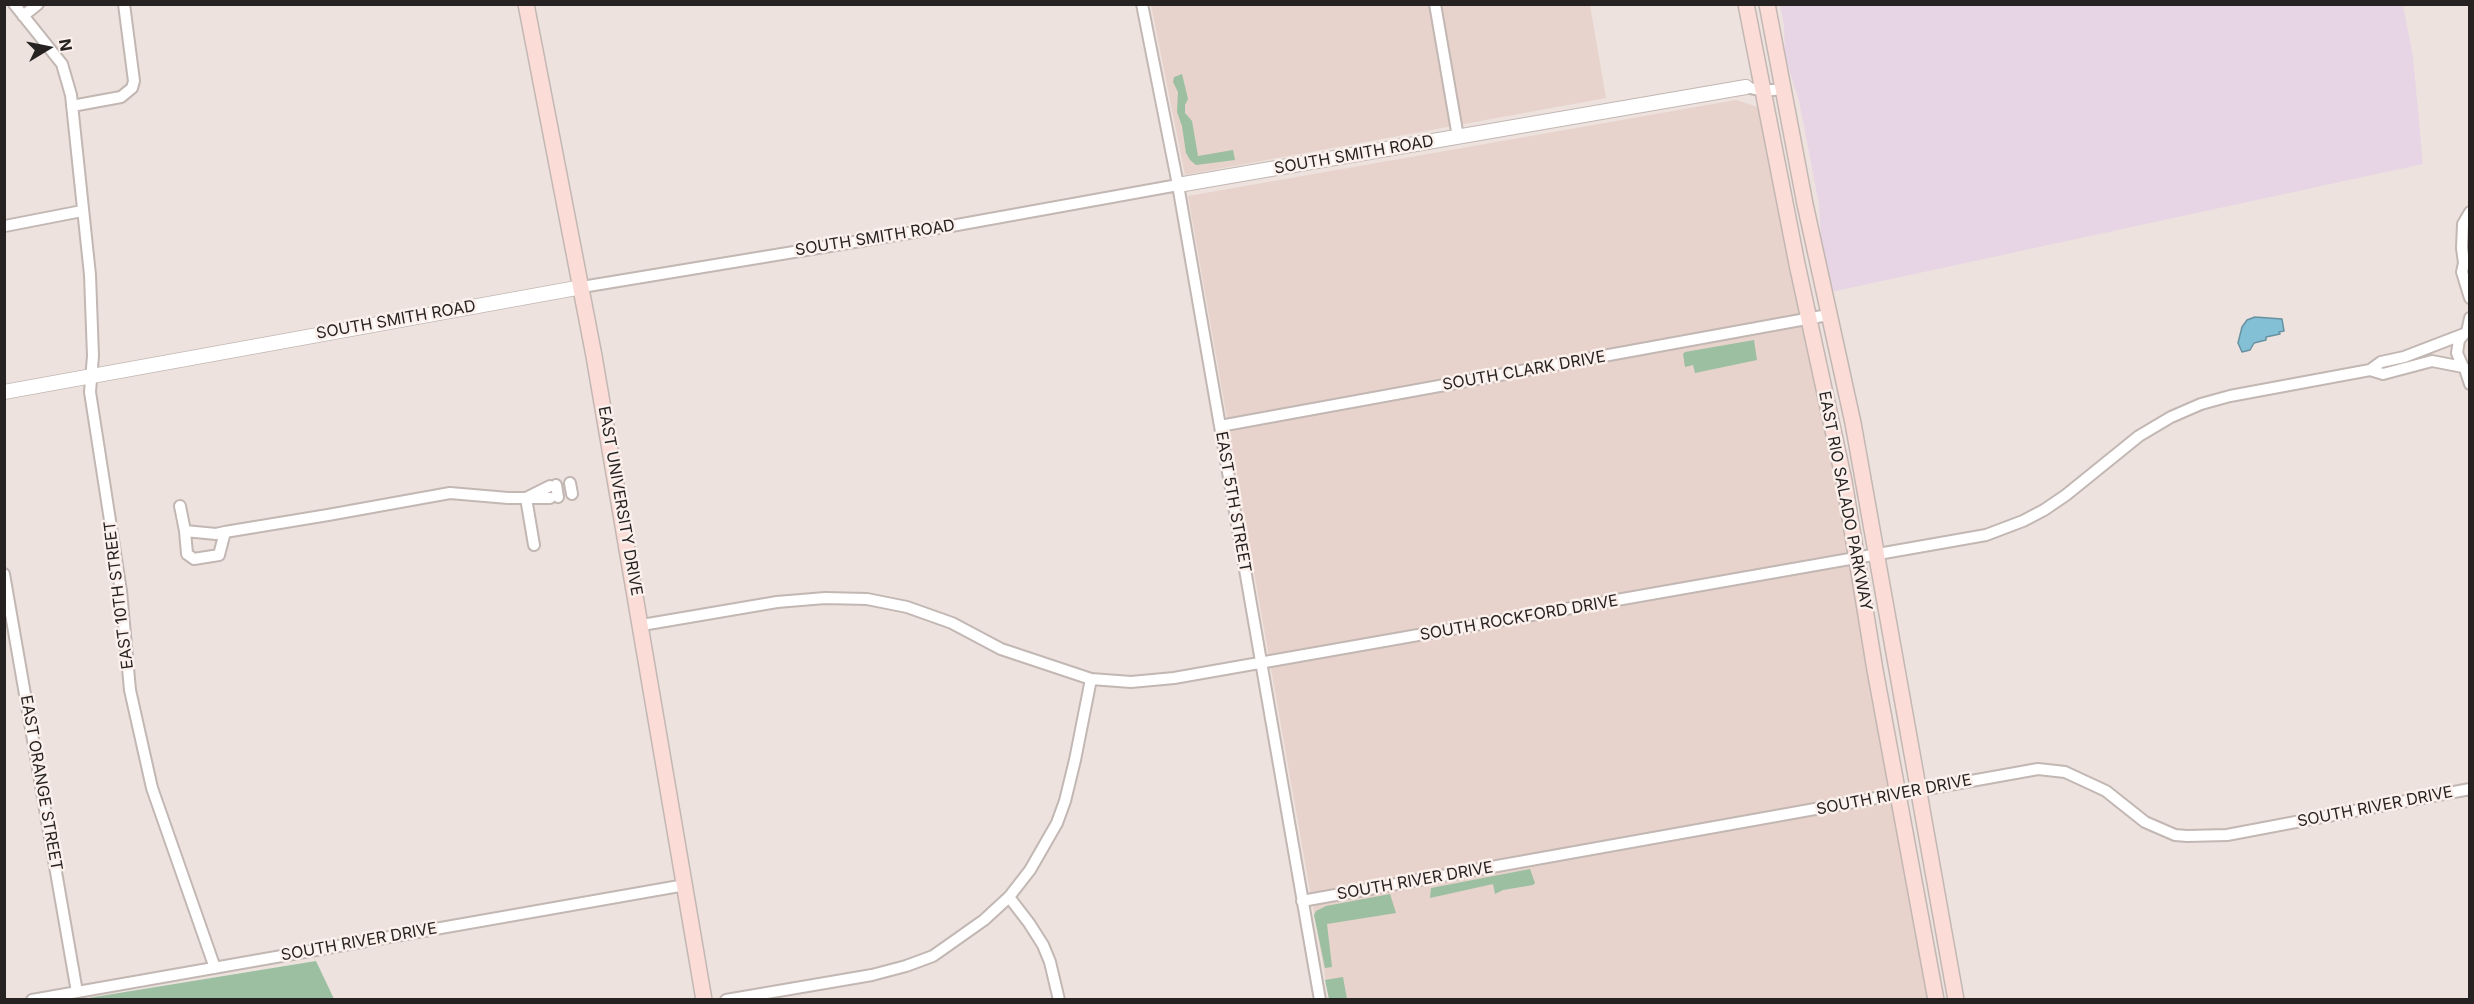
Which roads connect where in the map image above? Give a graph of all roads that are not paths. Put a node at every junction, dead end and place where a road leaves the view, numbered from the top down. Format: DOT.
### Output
graph roads {
  1 [pos="14,4"];
  2 [pos="38,4"];
  3 [pos="124,4"];
  4 [pos="526,4"];
  5 [pos="1142,4"];
  6 [pos="1435,4"];
  7 [pos="1746,4"];
  8 [pos="1767,4"];
  9 [pos="23,16"];
  10 [pos="1782,81"];
  11 [pos="1761,85"];
  12 [pos="1746,87"];
  13 [pos="72,106"];
  14 [pos="1458,136"];
  15 [pos="1178,185"];
  16 [pos="82,211"];
  17 [pos="2469,212"];
  18 [pos="5,226"];
  19 [pos="2467,266"];
  20 [pos="582,287"];
  21 [pos="2469,298"];
  22 [pos="1828,315"];
  23 [pos="2469,318"];
  24 [pos="1808,320"];
  25 [pos="2466,332"];
  26 [pos="2466,369"];
  27 [pos="2370,370"];
  28 [pos="91,376"];
  29 [pos="2469,384"];
  30 [pos="4,392"];
  31 [pos="1220,426"];
  32 [pos="553,492"];
  33 [pos="526,498"];
  34 [pos="180,506"];
  35 [pos="185,531"];
  36 [pos="225,532"];
  37 [pos="534,545"];
  38 [pos="1876,555"];
  39 [pos="1857,557"];
  40 [pos="4,574"];
  41 [pos="642,626"];
  42 [pos="1261,664"];
  43 [pos="1091,679"];
  44 [pos="2469,789"];
  45 [pos="1918,791"];
  46 [pos="1899,795"];
  47 [pos="686,885"];
  48 [pos="1009,897"];
  49 [pos="1302,901"];
  50 [pos="215,968"];
  51 [pos="76,992"];
  52 [pos="32,999"];
  53 [pos="704,999"];
  54 [pos="726,999"];
  55 [pos="1059,999"];
  56 [pos="1320,999"];
  57 [pos="1936,999"];
  58 [pos="1956,999"];
  1 -- 9 [label="street, EAST 10TH STREET"];
  2 -- 9 [label="street"];
  3 -- 13 [label="street"];
  4 -- 20 [label="main road, EAST UNIVERSITY DRIVE"];
  5 -- 15 [label="street, EAST 5TH STREET"];
  6 -- 14 [label="street"];
  7 -- 11 [label="main road, EAST RIO SALADO PARKWAY"];
  8 -- 10 [label="main road, EAST RIO SALADO PARKWAY"];
  9 -- 13 [label="street, EAST 10TH STREET"];
  10 -- 11 [label="street, SOUTH SMITH ROAD"];
  10 -- 22 [label="main road, EAST RIO SALADO PARKWAY"];
  11 -- 12 [label="street, SOUTH SMITH ROAD"];
  11 -- 24 [label="main road, EAST RIO SALADO PARKWAY"];
  12 -- 14 [label="street, SOUTH SMITH ROAD"];
  13 -- 16 [label="street, EAST 10TH STREET"];
  14 -- 15 [label="street, SOUTH SMITH ROAD"];
  15 -- 20 [label="street, SOUTH SMITH ROAD"];
  15 -- 31 [label="street, EAST 5TH STREET"];
  16 -- 18 [label="street"];
  16 -- 28 [label="street, EAST 10TH STREET"];
  17 -- 19 [label="street"];
  19 -- 21 [label="street"];
  20 -- 28 [label="street, SOUTH SMITH ROAD"];
  20 -- 41 [label="main road, EAST UNIVERSITY DRIVE"];
  22 -- 24 [label="street, SOUTH CLARK DRIVE"];
  22 -- 38 [label="main road, EAST RIO SALADO PARKWAY"];
  23 -- 25 [label="street"];
  24 -- 31 [label="street, SOUTH CLARK DRIVE"];
  24 -- 39 [label="main road, EAST RIO SALADO PARKWAY"];
  25 -- 26 [label="street"];
  25 -- 27 [label="street, SOUTH ROCKFORD DRIVE"];
  26 -- 27 [label="street, SOUTH ROCKFORD DRIVE"];
  26 -- 29 [label="street"];
  27 -- 38 [label="street, SOUTH ROCKFORD DRIVE"];
  28 -- 30 [label="street, SOUTH SMITH ROAD"];
  28 -- 50 [label="street, EAST 10TH STREET"];
  31 -- 42 [label="street, EAST 5TH STREET"];
  32 -- 33 [label="street"];
  33 -- 36 [label="street"];
  33 -- 37 [label="street"];
  34 -- 35 [label="street"];
  35 -- 36 [label="street"];
  35 -- 36 [label="street"];
  38 -- 39 [label="street, SOUTH ROCKFORD DRIVE"];
  38 -- 45 [label="main road, EAST RIO SALADO PARKWAY"];
  39 -- 42 [label="street, SOUTH ROCKFORD DRIVE"];
  39 -- 46 [label="main road, EAST RIO SALADO PARKWAY"];
  40 -- 51 [label="street, EAST ORANGE STREET"];
  41 -- 43 [label="street, SOUTH ROCKFORD DRIVE"];
  41 -- 47 [label="main road, EAST UNIVERSITY DRIVE"];
  42 -- 43 [label="street, SOUTH ROCKFORD DRIVE"];
  42 -- 49 [label="street, EAST 5TH STREET"];
  43 -- 48 [label="street"];
  44 -- 45 [label="street, SOUTH RIVER DRIVE"];
  45 -- 46 [label="street, SOUTH RIVER DRIVE"];
  45 -- 58 [label="main road, EAST RIO SALADO PARKWAY"];
  46 -- 49 [label="street, SOUTH RIVER DRIVE"];
  46 -- 57 [label="main road, EAST RIO SALADO PARKWAY"];
  47 -- 50 [label="street, SOUTH RIVER DRIVE"];
  47 -- 53 [label="main road, EAST UNIVERSITY DRIVE"];
  48 -- 54 [label="street"];
  48 -- 55 [label="street"];
  49 -- 56 [label="street, EAST 5TH STREET"];
  50 -- 51 [label="street, SOUTH RIVER DRIVE"];
  51 -- 52 [label="street, SOUTH RIVER DRIVE"];
}
